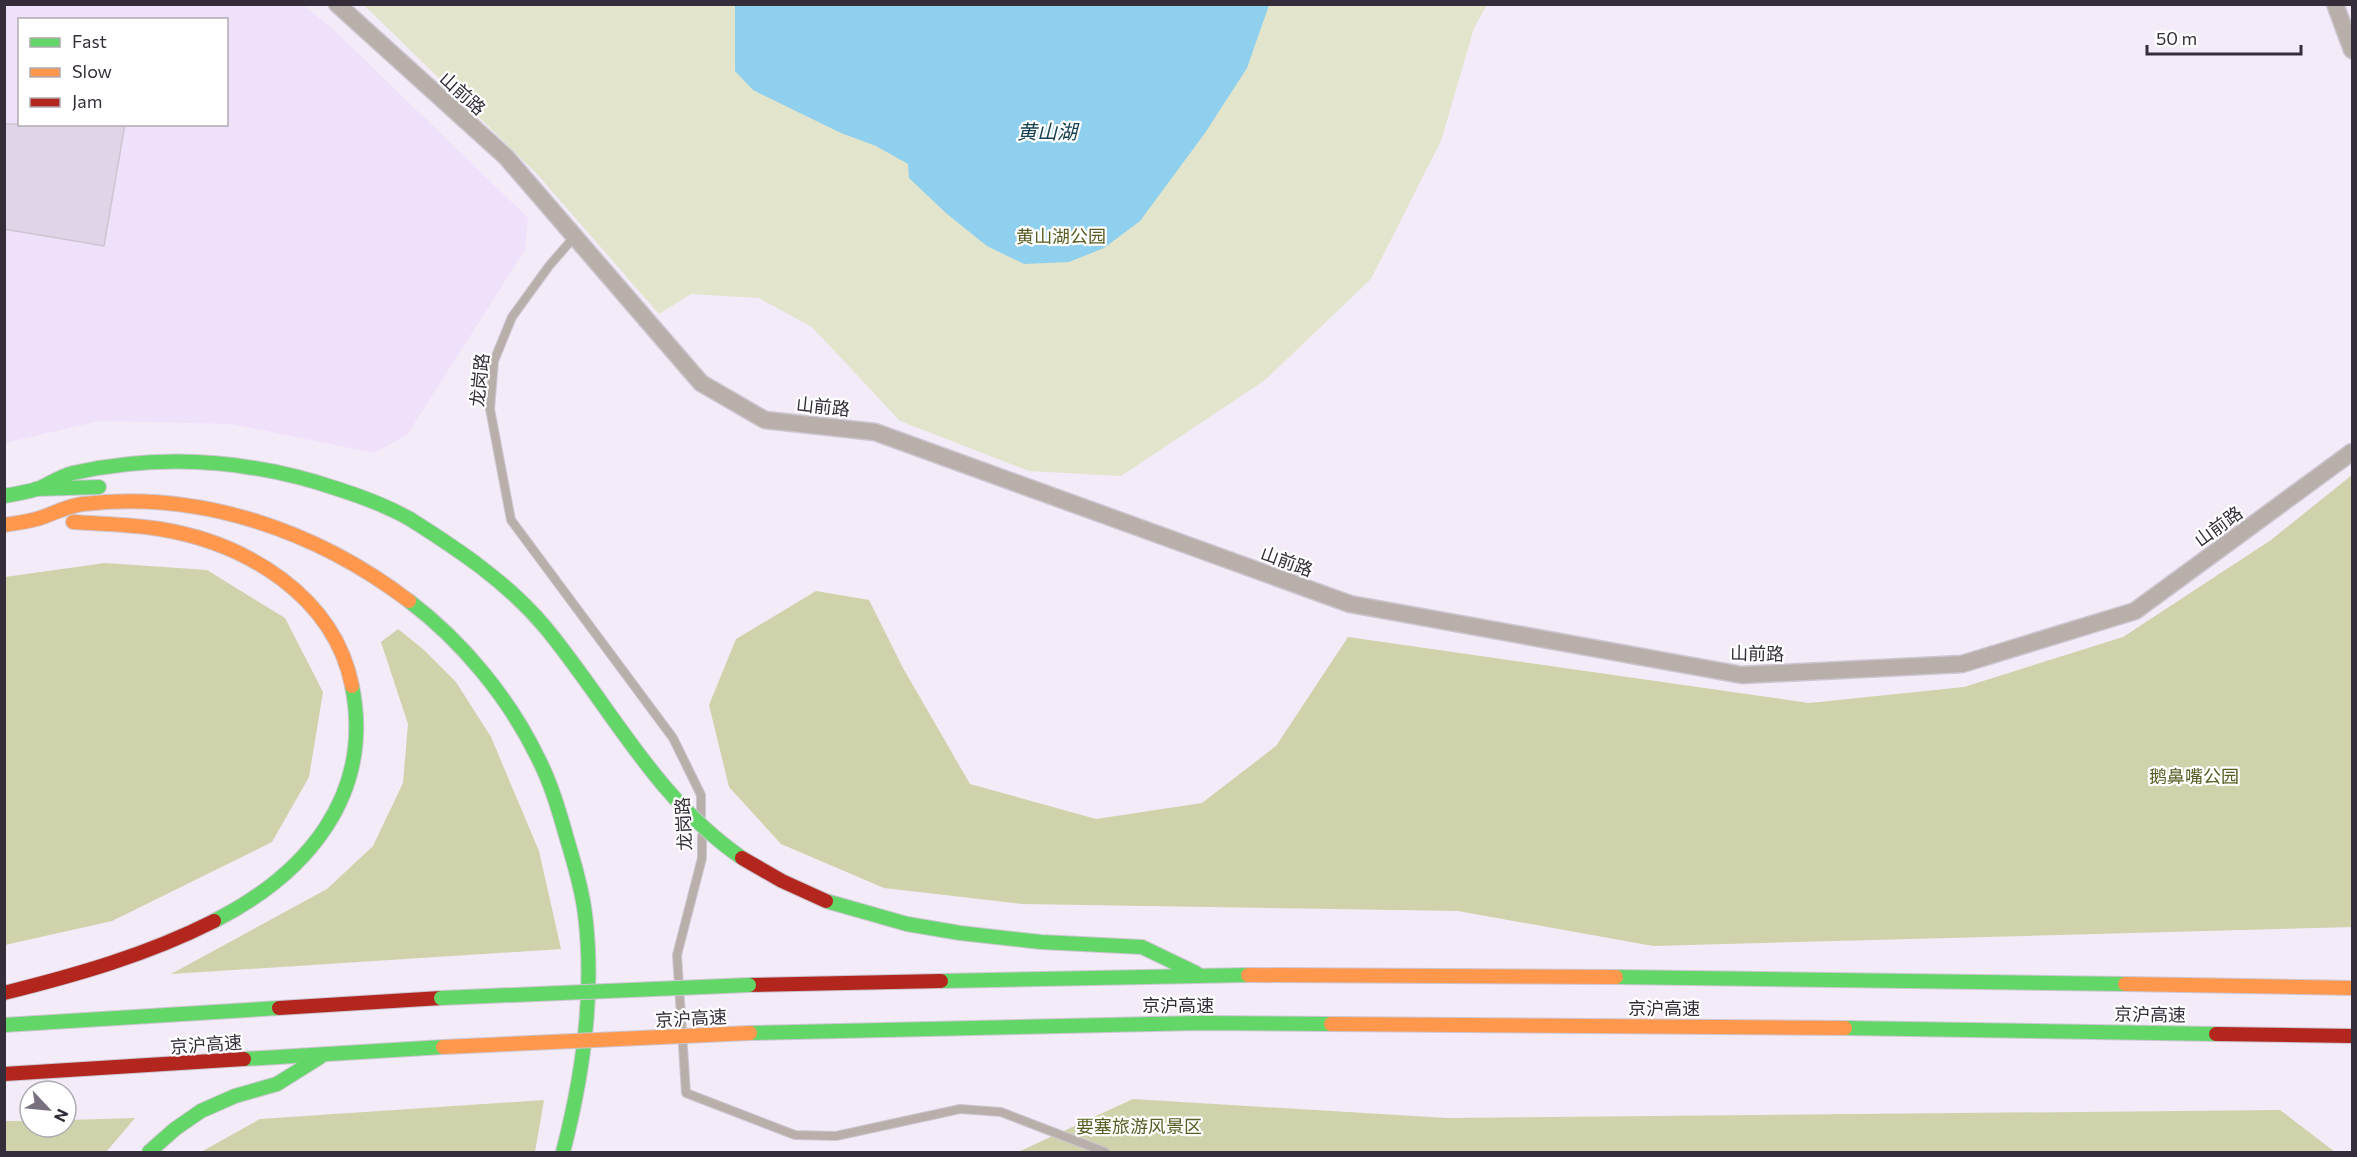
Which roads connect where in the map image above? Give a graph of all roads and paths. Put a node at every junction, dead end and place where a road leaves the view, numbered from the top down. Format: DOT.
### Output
graph roads {
  1 [pos="337,4"];
  2 [pos="2336,4"];
  3 [pos="2352,50"];
  4 [pos="575,236"];
  5 [pos="2352,452"];
  6 [pos="118,486"];
  7 [pos="36,489"];
  8 [pos="4,496"];
  9 [pos="37,519"];
  10 [pos="4,525"];
  11 [pos="607,973"];
  12 [pos="1200,975"];
  13 [pos="2352,988"];
  14 [pos="4,993"];
  15 [pos="606,1004"];
  16 [pos="4,1025"];
  17 [pos="605,1026"];
  18 [pos="2352,1036"];
  19 [pos="323,1054"];
  20 [pos="602,1058"];
  21 [pos="4,1074"];
  22 [pos="151,1151"];
  23 [pos="563,1152"];
  24 [pos="1105,1152"];
  1 -- 4 [label="street, 山前路"];
  2 -- 3 [label="street"];
  4 -- 5 [label="street, 山前路"];
  4 -- 24 [label="lane, 龙岗路"];
  6 -- 7 [label="highway"];
  7 -- 8 [label="highway"];
  7 -- 12 [label="highway, bridge"];
  9 -- 10 [label="highway"];
  9 -- 14 [label="highway"];
  9 -- 23 [label="highway, bridge"];
  11 -- 15 [label="highway"];
  12 -- 13 [label="highway, 京沪高速"];
  12 -- 16 [label="highway, 京沪高速, bridge"];
  17 -- 20 [label="highway"];
  18 -- 19 [label="highway, 京沪高速, bridge"];
  19 -- 21 [label="highway, 京沪高速"];
  19 -- 22 [label="highway"];
}
